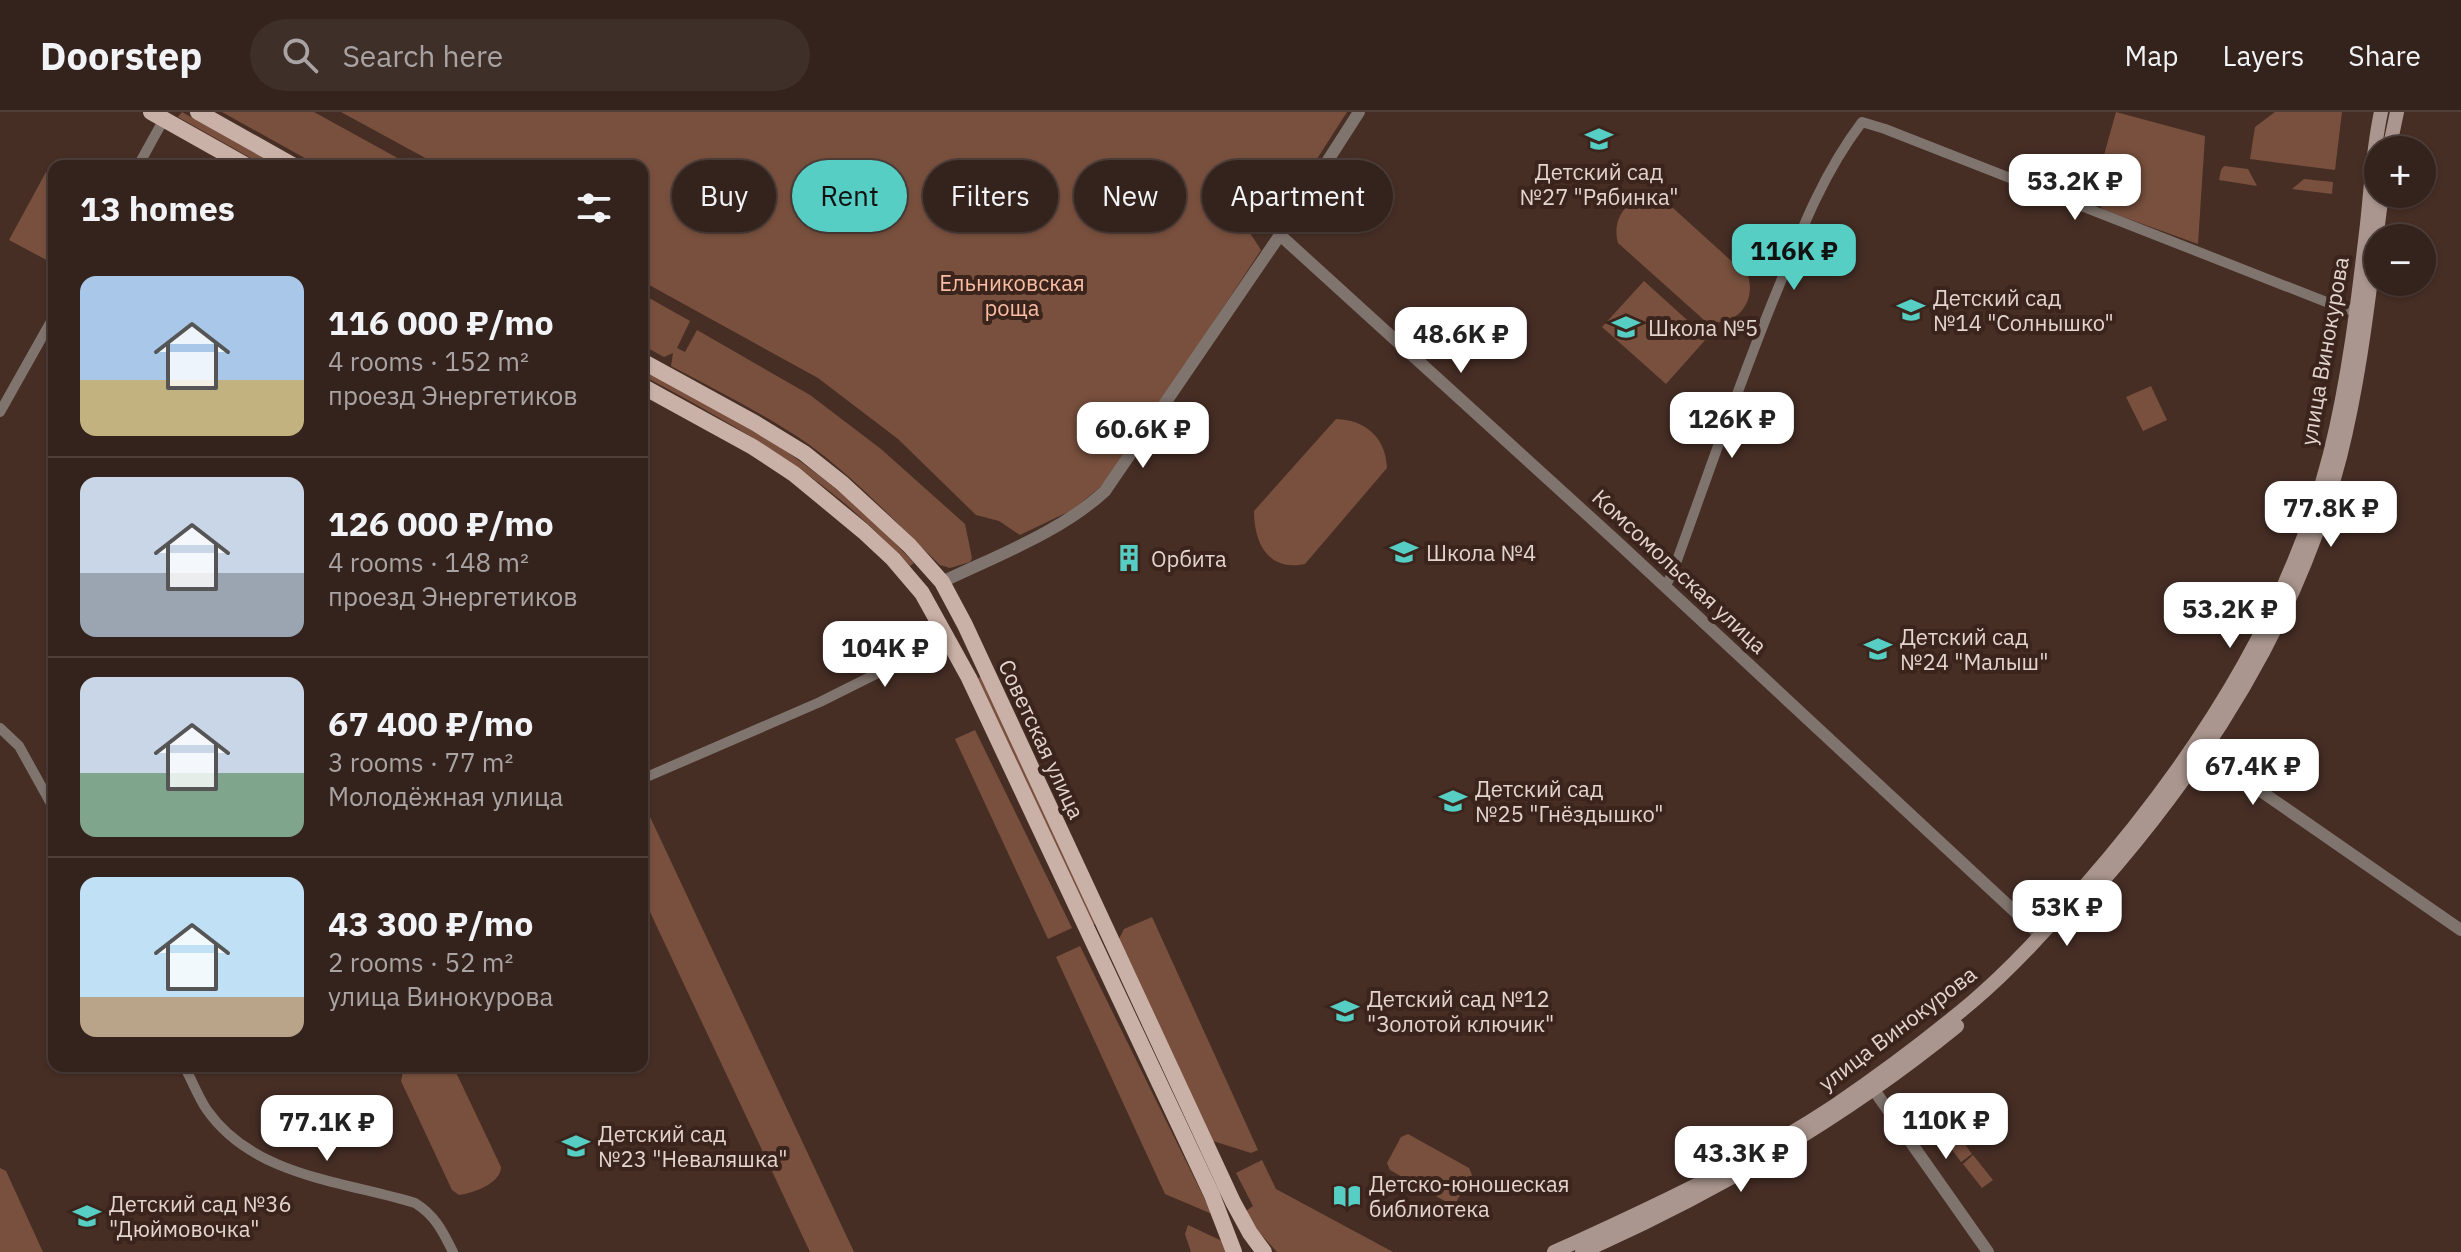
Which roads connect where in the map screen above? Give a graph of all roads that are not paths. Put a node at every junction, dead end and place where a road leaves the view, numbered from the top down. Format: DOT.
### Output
graph roads {
  1 [pos="198,112"];
  2 [pos="1359,112"];
  3 [pos="2381,112"];
  4 [pos="2397,112"];
  5 [pos="161,114"];
  6 [pos="2392,136"];
  7 [pos="141,160"];
  8 [pos="237,160"];
  9 [pos="283,160"];
  10 [pos="2380,208"];
  11 [pos="1280,235"];
  12 [pos="2362,312"];
  13 [pos="48,327"];
  14 [pos="648,364"];
  15 [pos="648,389"];
  16 [pos="0,412"];
  17 [pos="942,582"];
  18 [pos="1665,587"];
  19 [pos="922,593"];
  20 [pos="948,638"];
  21 [pos="0,728"];
  22 [pos="2198,748"];
  23 [pos="648,776"];
  24 [pos="48,798"];
  25 [pos="2461,930"];
  26 [pos="2044,939"];
  27 [pos="187,1072"];
  28 [pos="1871,1086"];
  29 [pos="1833,1112"];
  30 [pos="453,1252"];
  31 [pos="1234,1252"];
  32 [pos="1264,1252"];
  33 [pos="1554,1252"];
  34 [pos="1582,1252"];
  35 [pos="1988,1252"];
  1 -- 9 [label="main road"];
  2 -- 11 [label="street"];
  3 -- 12 [label="main road, улица Винокурова"];
  4 -- 6 [label="main road"];
  5 -- 7 [label="street"];
  5 -- 8 [label="main road"];
  10 -- 12 [label="main road, улица Винокурова"];
  11 -- 17 [label="street"];
  11 -- 18 [label="street, Комсомольская улица"];
  12 -- 18 [label="street"];
  12 -- 22 [label="main road, улица Винокурова"];
  13 -- 16 [label="street"];
  14 -- 17 [label="main road, Советская улица"];
  15 -- 19 [label="main road, Советская улица"];
  17 -- 19 [label="main road"];
  17 -- 32 [label="main road, Советская улица"];
  18 -- 26 [label="street, Комсомольская улица"];
  19 -- 20 [label="main road, Советская улица"];
  20 -- 23 [label="street"];
  20 -- 31 [label="main road, Советская улица"];
  21 -- 24 [label="street"];
  22 -- 25 [label="street"];
  22 -- 26 [label="main road, улица Винокурова"];
  26 -- 28 [label="main road, улица Винокурова"];
  27 -- 30 [label="street"];
  28 -- 29 [label="main road, улица Винокурова"];
  28 -- 35 [label="street"];
  29 -- 33 [label="main road, улица Винокурова"];
  29 -- 34 [label="main road, улица Винокурова"];
}
